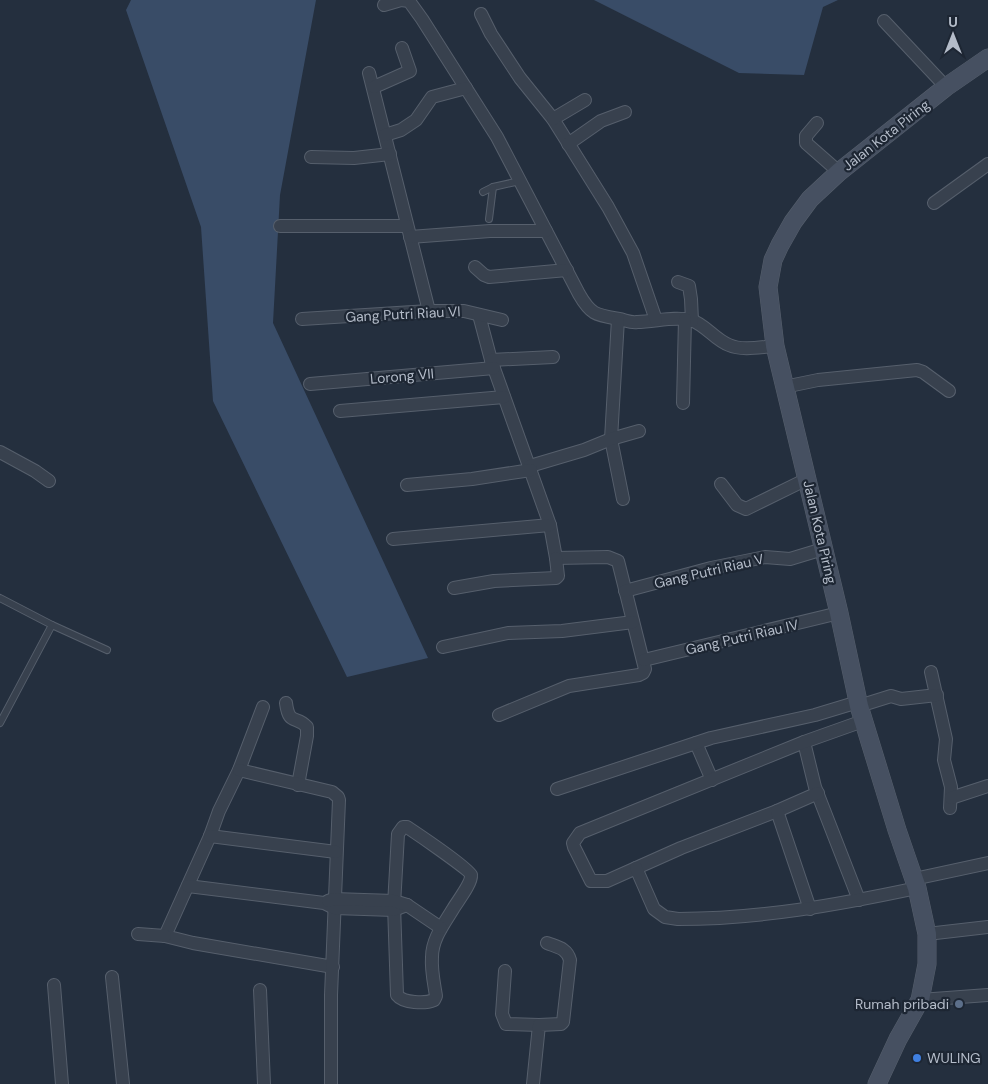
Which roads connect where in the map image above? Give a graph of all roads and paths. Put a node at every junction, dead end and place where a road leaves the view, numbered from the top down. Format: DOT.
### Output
graph roads {
  1 [pos="384,5"];
  2 [pos="481,14"];
  3 [pos="884,21"];
  4 [pos="402,48"];
  5 [pos="987,61"];
  6 [pos="369,73"];
  7 [pos="374,87"];
  8 [pos="466,88"];
  9 [pos="946,88"];
  10 [pos="585,100"];
  11 [pos="625,112"];
  12 [pos="553,120"];
  13 [pos="817,123"];
  14 [pos="385,135"];
  15 [pos="568,144"];
  16 [pos="390,154"];
  17 [pos="311,157"];
  18 [pos="988,164"];
  19 [pos="839,172"];
  20 [pos="520,182"];
  21 [pos="493,187"];
  22 [pos="483,192"];
  23 [pos="934,203"];
  24 [pos="489,219"];
  25 [pos="280,226"];
  26 [pos="409,231"];
  27 [pos="546,231"];
  28 [pos="475,267"];
  29 [pos="567,270"];
  30 [pos="678,282"];
  31 [pos="429,311"];
  32 [pos="479,315"];
  33 [pos="302,319"];
  34 [pos="618,319"];
  35 [pos="502,320"];
  36 [pos="656,320"];
  37 [pos="688,320"];
  38 [pos="775,346"];
  39 [pos="553,357"];
  40 [pos="492,364"];
  41 [pos="310,384"];
  42 [pos="784,387"];
  43 [pos="949,391"];
  44 [pos="504,397"];
  45 [pos="683,403"];
  46 [pos="340,410"];
  47 [pos="639,431"];
  48 [pos="610,439"];
  49 [pos="0,452"];
  50 [pos="530,468"];
  51 [pos="807,479"];
  52 [pos="49,481"];
  53 [pos="722,484"];
  54 [pos="407,485"];
  55 [pos="623,499"];
  56 [pos="550,525"];
  57 [pos="393,539"];
  58 [pos="823,549"];
  59 [pos="556,558"];
  60 [pos="454,588"];
  61 [pos="625,591"];
  62 [pos="0,598"];
  63 [pos="839,614"];
  64 [pos="634,622"];
  65 [pos="52,625"];
  66 [pos="443,647"];
  67 [pos="107,650"];
  68 [pos="644,660"];
  69 [pos="931,672"];
  70 [pos="937,695"];
  71 [pos="286,703"];
  72 [pos="263,707"];
  73 [pos="860,710"];
  74 [pos="499,715"];
  75 [pos="0,723"];
  76 [pos="804,742"];
  77 [pos="696,743"];
  78 [pos="239,770"];
  79 [pos="712,780"];
  80 [pos="298,785"];
  81 [pos="988,786"];
  82 [pos="557,789"];
  83 [pos="818,794"];
  84 [pos="777,811"];
  85 [pos="210,836"];
  86 [pos="336,852"];
  87 [pos="988,864"];
  88 [pos="636,868"];
  89 [pos="915,883"];
  90 [pos="188,886"];
  91 [pos="859,900"];
  92 [pos="331,903"];
  93 [pos="394,905"];
  94 [pos="810,909"];
  95 [pos="988,927"];
  96 [pos="441,928"];
  97 [pos="138,934"];
  98 [pos="927,934"];
  99 [pos="165,936"];
  100 [pos="547,943"];
  101 [pos="333,967"];
  102 [pos="505,971"];
  103 [pos="112,977"];
  104 [pos="54,985"];
  105 [pos="260,990"];
  106 [pos="988,995"];
  107 [pos="920,1000"];
  108 [pos="539,1025"];
  109 [pos="62,1084"];
  110 [pos="123,1084"];
  111 [pos="264,1084"];
  112 [pos="331,1084"];
  113 [pos="533,1084"];
  114 [pos="877,1084"];
  1 -- 8 [label="street"];
  2 -- 12 [label="street"];
  3 -- 9 [label="street"];
  4 -- 7 [label="street"];
  5 -- 9 [label="street, Jalan Kota Piring"];
  6 -- 7 [label="street"];
  7 -- 14 [label="street"];
  8 -- 14 [label="street"];
  8 -- 20 [label="street"];
  9 -- 19 [label="street, Jalan Kota Piring"];
  10 -- 12 [label="street"];
  11 -- 15 [label="street"];
  12 -- 15 [label="street"];
  13 -- 19 [label="street"];
  14 -- 16 [label="street"];
  15 -- 36 [label="street"];
  16 -- 17 [label="street"];
  16 -- 26 [label="street"];
  18 -- 23 [label="street"];
  19 -- 38 [label="street, Jalan Kota Piring"];
  20 -- 21 [label="lane"];
  20 -- 27 [label="street"];
  21 -- 22 [label="lane"];
  21 -- 24 [label="lane"];
  25 -- 26 [label="street"];
  26 -- 27 [label="street"];
  26 -- 31 [label="street"];
  27 -- 29 [label="street"];
  28 -- 29 [label="street"];
  29 -- 34 [label="street"];
  30 -- 37 [label="street"];
  31 -- 32 [label="street, Gang Putri Riau VI"];
  31 -- 33 [label="street, Gang Putri Riau VI"];
  32 -- 35 [label="street, Gang Putri Riau VI"];
  32 -- 40 [label="street"];
  34 -- 36 [label="street"];
  34 -- 48 [label="street"];
  36 -- 37 [label="street"];
  37 -- 38 [label="street"];
  37 -- 45 [label="street"];
  38 -- 42 [label="street, Jalan Kota Piring"];
  39 -- 40 [label="street, Lorong VII"];
  40 -- 41 [label="street, Lorong VII"];
  40 -- 44 [label="street"];
  42 -- 43 [label="street"];
  42 -- 51 [label="street, Jalan Kota Piring"];
  44 -- 46 [label="street"];
  44 -- 50 [label="street"];
  47 -- 48 [label="street"];
  48 -- 50 [label="street"];
  48 -- 55 [label="street"];
  49 -- 52 [label="street"];
  50 -- 54 [label="street"];
  50 -- 56 [label="street"];
  51 -- 53 [label="street"];
  51 -- 58 [label="street, Jalan Kota Piring"];
  56 -- 57 [label="street"];
  56 -- 59 [label="street"];
  58 -- 61 [label="street, Gang Putri Riau V"];
  58 -- 63 [label="street, Jalan Kota Piring"];
  59 -- 60 [label="street"];
  59 -- 61 [label="street"];
  61 -- 64 [label="street"];
  62 -- 65 [label="lane"];
  63 -- 68 [label="street, Gang Putri Riau IV"];
  63 -- 73 [label="street, Jalan Kota Piring"];
  64 -- 66 [label="street"];
  64 -- 68 [label="street"];
  65 -- 67 [label="lane"];
  65 -- 75 [label="lane"];
  68 -- 74 [label="street"];
  69 -- 70 [label="street"];
  70 -- 73 [label="street"];
  70 -- 81 [label="street"];
  71 -- 80 [label="street"];
  72 -- 78 [label="street"];
  73 -- 76 [label="street"];
  73 -- 77 [label="street"];
  73 -- 89 [label="street, Jalan Kota Piring"];
  76 -- 79 [label="street"];
  76 -- 83 [label="street"];
  77 -- 79 [label="street"];
  77 -- 82 [label="street"];
  78 -- 80 [label="street"];
  78 -- 85 [label="street"];
  79 -- 88 [label="street"];
  80 -- 86 [label="street"];
  83 -- 84 [label="street"];
  83 -- 91 [label="street"];
  84 -- 88 [label="street"];
  84 -- 94 [label="street"];
  85 -- 86 [label="street"];
  85 -- 90 [label="street"];
  86 -- 92 [label="street"];
  87 -- 89 [label="street"];
  88 -- 94 [label="street"];
  89 -- 91 [label="street"];
  89 -- 98 [label="street, Jalan Kota Piring"];
  90 -- 92 [label="street"];
  90 -- 99 [label="street"];
  91 -- 94 [label="street"];
  92 -- 93 [label="street"];
  92 -- 101 [label="street"];
  93 -- 96 [label="street"];
  93 -- 96 [label="street"];
  93 -- 96 [label="street"];
  95 -- 98 [label="street"];
  97 -- 99 [label="street"];
  98 -- 107 [label="street, Jalan Kota Piring"];
  99 -- 101 [label="street"];
  100 -- 108 [label="street"];
  101 -- 112 [label="street"];
  102 -- 108 [label="street"];
  103 -- 110 [label="street"];
  104 -- 109 [label="street"];
  105 -- 111 [label="street"];
  106 -- 107 [label="street"];
  107 -- 114 [label="street, Jalan Kota Piring"];
  108 -- 113 [label="street"];
}
